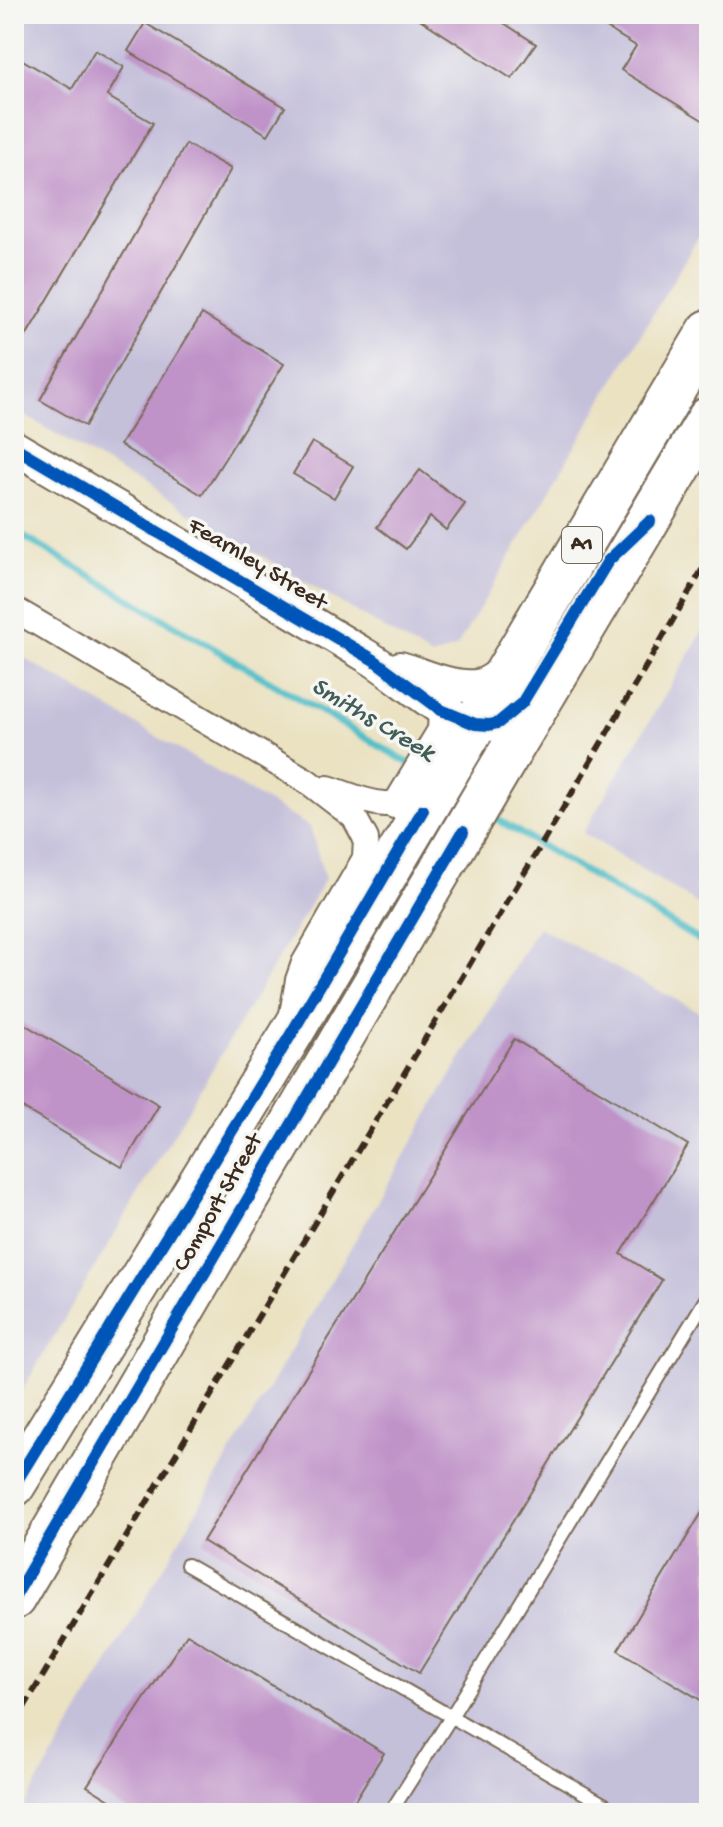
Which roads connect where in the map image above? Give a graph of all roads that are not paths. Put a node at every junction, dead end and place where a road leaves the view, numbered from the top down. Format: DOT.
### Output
graph roads {
  1 [pos="709,331"];
  2 [pos="709,418"];
  3 [pos="14,447"];
  4 [pos="650,521"];
  5 [pos="14,609"];
  6 [pos="374,660"];
  7 [pos="508,669"];
  8 [pos="457,731"];
  9 [pos="307,781"];
  10 [pos="413,804"];
  11 [pos="290,1036"];
  12 [pos="709,1294"];
  13 [pos="14,1485"];
  14 [pos="187,1565"];
  15 [pos="14,1598"];
  16 [pos="451,1717"];
  17 [pos="390,1813"];
  18 [pos="619,1813"];
  1 -- 7 [label="highway, Comport Street / A1"];
  2 -- 4 [label="highway, Comport Street / A1"];
  3 -- 6 [label="street, Fearnley Street"];
  4 -- 8 [label="street"];
  4 -- 15 [label="highway, Comport Street / A1"];
  5 -- 9 [label="street"];
  6 -- 7 [label="street, Fearnley Street"];
  6 -- 8 [label="street, Fearnley Street"];
  7 -- 8 [label="highway, Comport Street / A1"];
  8 -- 10 [label="highway, Comport Street / A1"];
  9 -- 10 [label="street"];
  9 -- 11 [label="street"];
  10 -- 11 [label="highway, Comport Street / A1"];
  11 -- 13 [label="highway, Comport Street / A1"];
  12 -- 16 [label="lane"];
  14 -- 16 [label="lane"];
  16 -- 17 [label="lane"];
  16 -- 18 [label="lane"];
}
